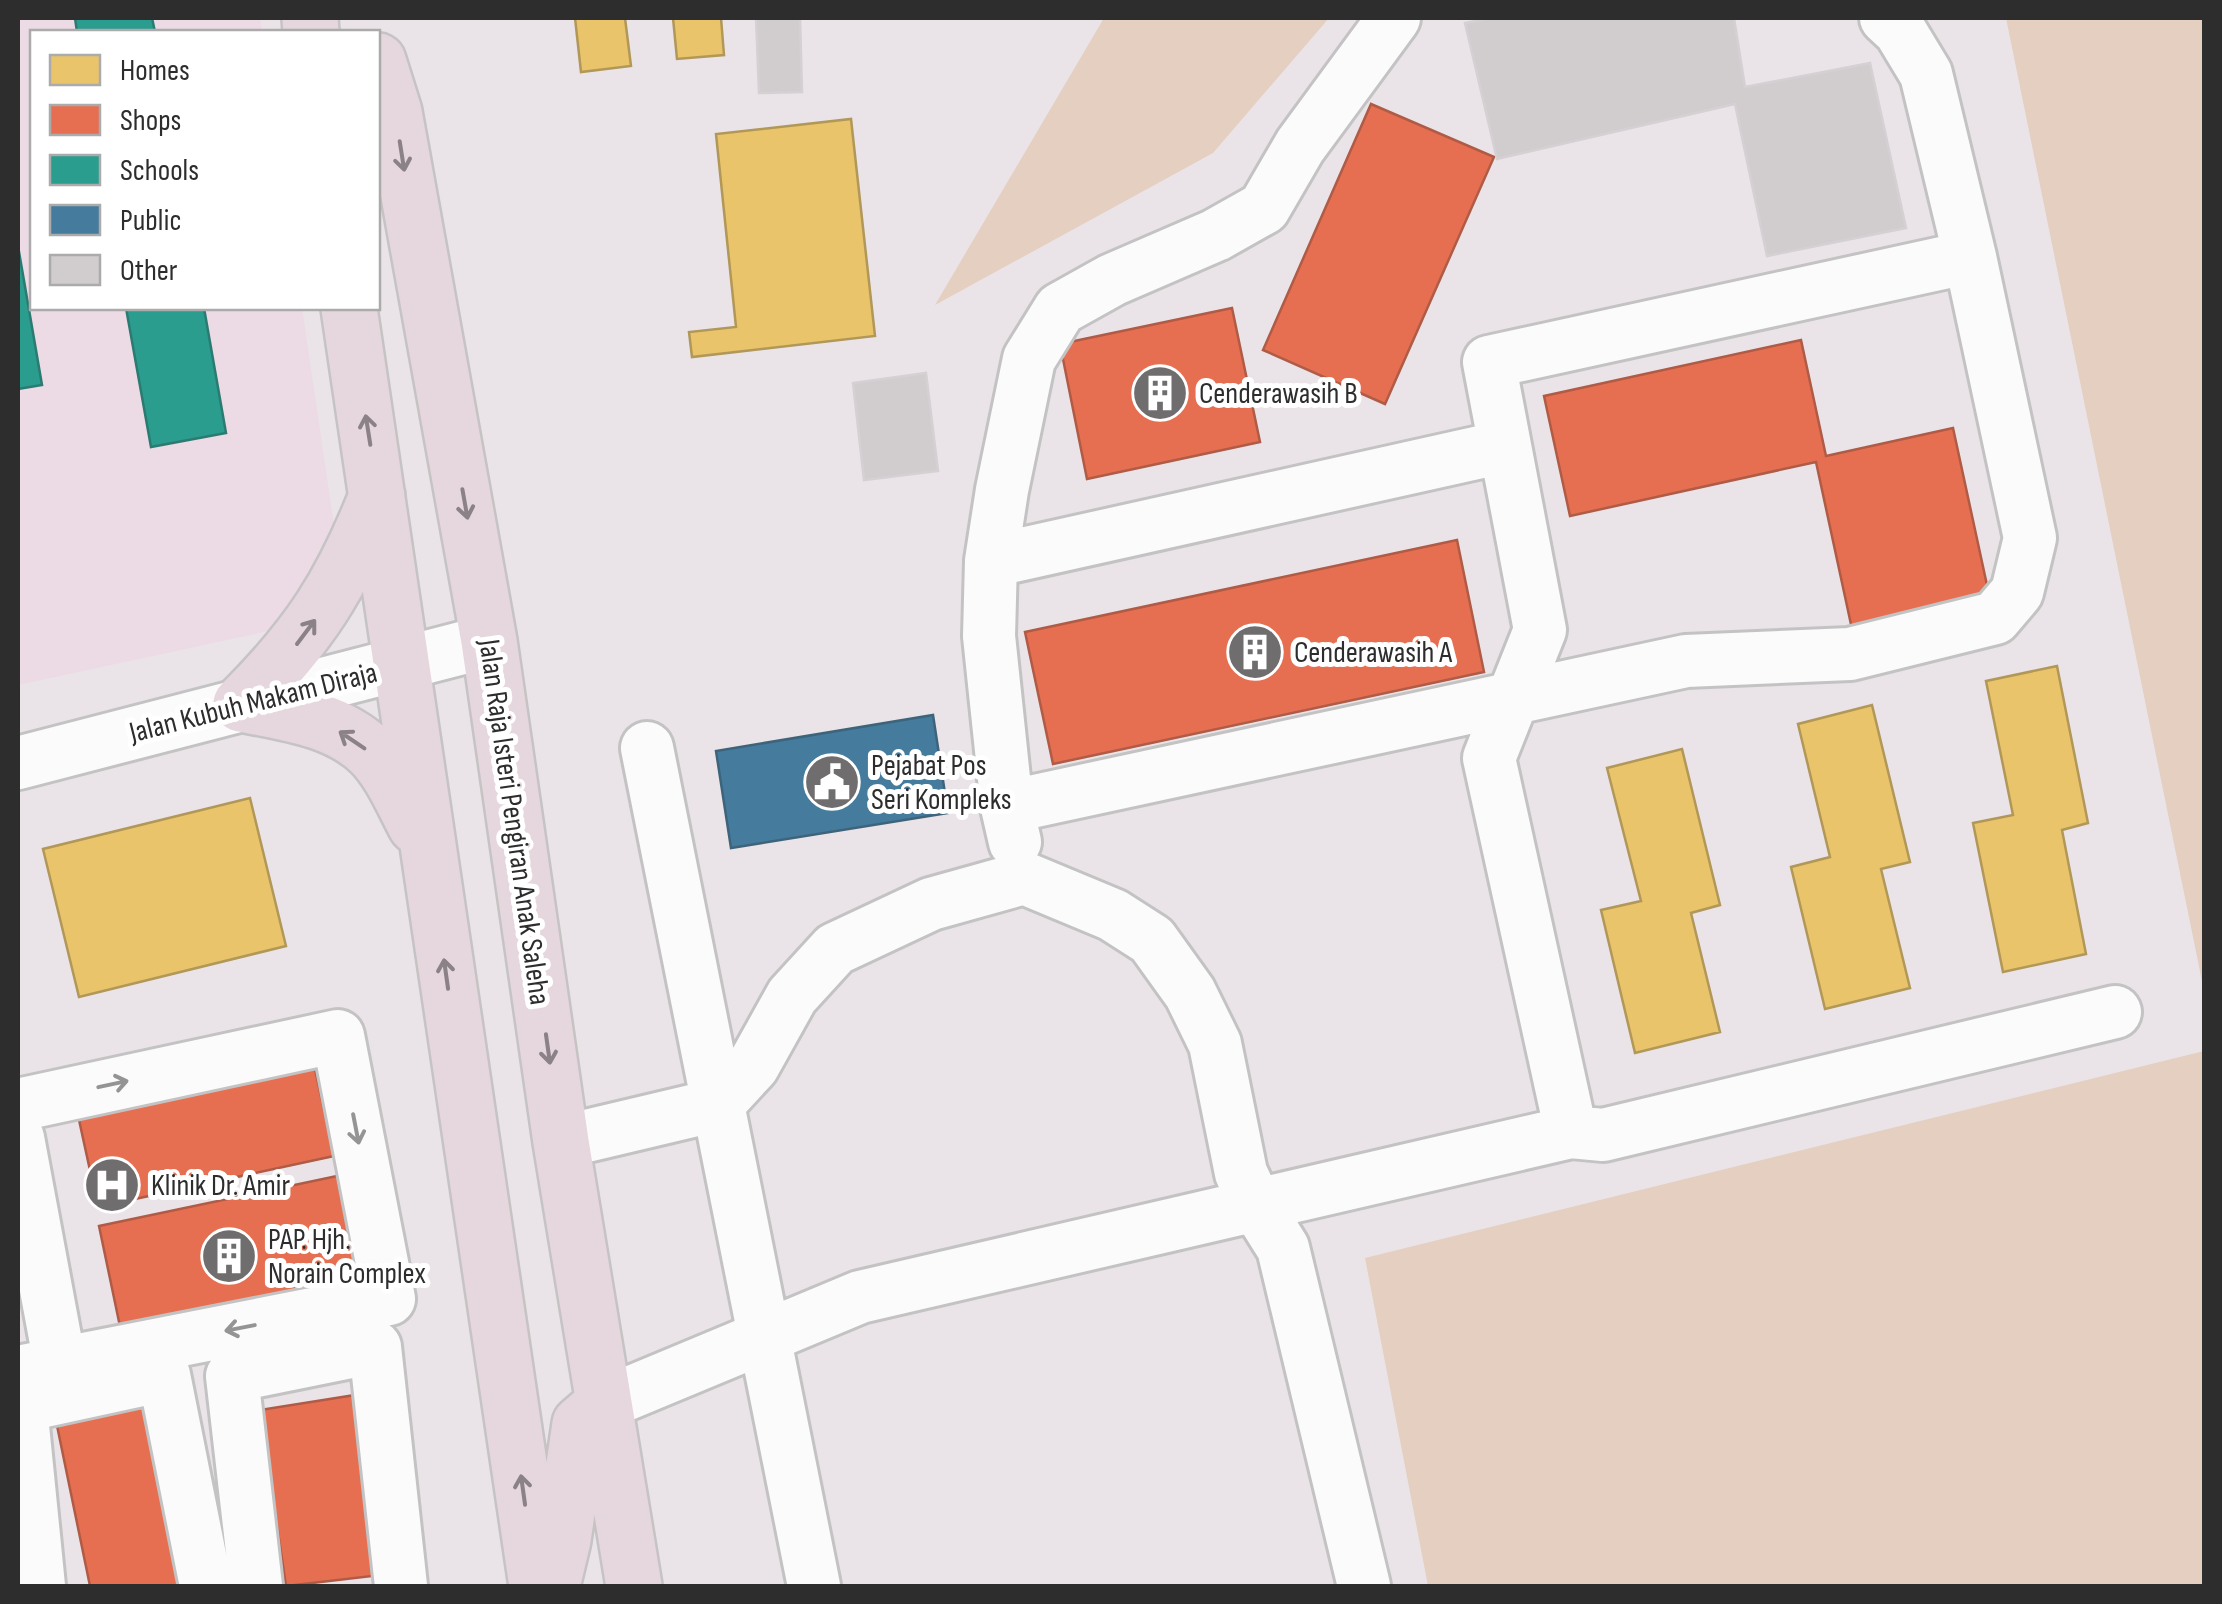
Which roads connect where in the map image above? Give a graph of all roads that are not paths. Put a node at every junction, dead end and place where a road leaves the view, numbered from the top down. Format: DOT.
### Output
graph roads {
  1 [pos="1394,18"];
  2 [pos="1886,18"];
  3 [pos="380,68"];
  4 [pos="1970,257"];
  5 [pos="349,310"];
  6 [pos="1503,447"];
  7 [pos="378,494"];
  8 [pos="992,561"];
  9 [pos="489,641"];
  10 [pos="403,664"];
  11 [pos="1515,699"];
  12 [pos="241,704"];
  13 [pos="647,748"];
  14 [pos="18,763"];
  15 [pos="1006,808"];
  16 [pos="427,847"];
  17 [pos="1024,878"];
  18 [pos="2115,1012"];
  19 [pos="18,1105"];
  20 [pos="717,1105"];
  21 [pos="1572,1132"];
  22 [pos="18,1138"];
  23 [pos="561,1142"];
  24 [pos="1256,1205"];
  25 [pos="762,1338"];
  26 [pos="39,1368"];
  27 [pos="604,1404"];
  28 [pos="39,1586"];
  29 [pos="206,1586"];
  30 [pos="256,1586"];
  31 [pos="401,1586"];
  32 [pos="537,1586"];
  33 [pos="552,1586"];
  34 [pos="634,1586"];
  35 [pos="814,1586"];
  36 [pos="1364,1586"];
  1 -- 8 [label="street"];
  2 -- 4 [label="street"];
  3 -- 9 [label="main road, Jalan Raja Isteri Pengiran Anak Saleha, one-way"];
  4 -- 6 [label="street"];
  4 -- 11 [label="street"];
  7 -- 5 [label="main road, one-way"];
  6 -- 8 [label="street"];
  6 -- 11 [label="street"];
  7 -- 10 [label="main road"];
  12 -- 7 [label="main road, one-way"];
  8 -- 15 [label="street"];
  9 -- 10 [label="street, Jalan Kubuh Makam Diraja"];
  9 -- 23 [label="main road, Jalan Raja Isteri Pengiran Anak Saleha, one-way"];
  10 -- 12 [label="street, Jalan Kubuh Makam Diraja"];
  10 -- 16 [label="main road"];
  11 -- 15 [label="street"];
  11 -- 21 [label="street"];
  12 -- 14 [label="street, Jalan Kubuh Makam Diraja"];
  16 -- 12 [label="main road, one-way"];
  13 -- 20 [label="street"];
  15 -- 17 [label="street"];
  32 -- 16 [label="main road, one-way"];
  17 -- 20 [label="street"];
  17 -- 24 [label="street"];
  18 -- 21 [label="street"];
  19 -- 26 [label="street, one-way"];
  20 -- 23 [label="street"];
  20 -- 25 [label="street"];
  21 -- 24 [label="street"];
  22 -- 26 [label="street"];
  23 -- 27 [label="main road, Jalan Raja Isteri Pengiran Anak Saleha"];
  24 -- 25 [label="street"];
  24 -- 36 [label="street"];
  25 -- 27 [label="street"];
  25 -- 35 [label="street"];
  27 -- 33 [label="main road"];
  27 -- 34 [label="main road, Jalan Raja Isteri Pengiran Anak Saleha"];
  28 -- 29 [label="street"];
  30 -- 31 [label="street"];
}
